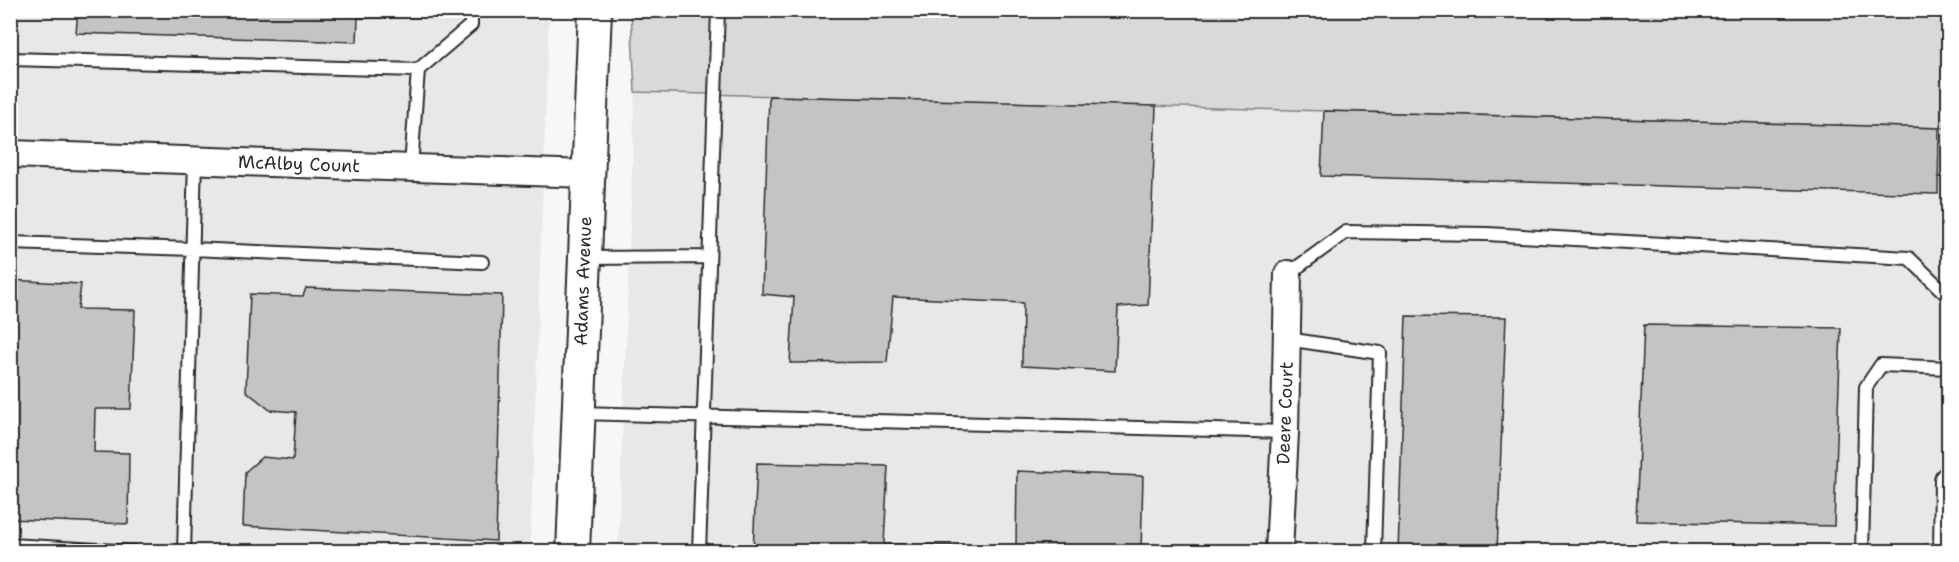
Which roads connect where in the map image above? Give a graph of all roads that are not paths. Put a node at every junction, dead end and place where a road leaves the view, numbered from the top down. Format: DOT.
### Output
graph roads {
  1 [pos="471,10"];
  2 [pos="595,10"];
  3 [pos="718,10"];
  4 [pos="10,58"];
  5 [pos="418,70"];
  6 [pos="10,154"];
  7 [pos="195,160"];
  8 [pos="411,167"];
  9 [pos="588,174"];
  10 [pos="10,243"];
  11 [pos="193,249"];
  12 [pos="709,257"];
  13 [pos="584,258"];
  14 [pos="482,262"];
  15 [pos="1288,274"];
  16 [pos="1948,296"];
  17 [pos="1287,339"];
  18 [pos="1948,368"];
  19 [pos="578,413"];
  20 [pos="705,418"];
  21 [pos="1285,432"];
  22 [pos="1948,480"];
  23 [pos="10,545"];
  24 [pos="1940,551"];
  25 [pos="134,552"];
  26 [pos="184,552"];
  27 [pos="573,552"];
  28 [pos="699,552"];
  29 [pos="1279,552"];
  30 [pos="1374,552"];
  31 [pos="1862,552"];
  1 -- 5 [label="lane"];
  2 -- 9 [label="street, Adams Avenue"];
  3 -- 12 [label="lane"];
  4 -- 5 [label="lane"];
  5 -- 8 [label="lane"];
  6 -- 7 [label="street, McAlby Count"];
  7 -- 8 [label="street, McAlby Count"];
  7 -- 11 [label="lane"];
  8 -- 9 [label="street, McAlby Count"];
  9 -- 13 [label="street, Adams Avenue"];
  10 -- 11 [label="lane"];
  11 -- 14 [label="lane"];
  11 -- 26 [label="lane"];
  12 -- 13 [label="lane"];
  12 -- 20 [label="lane"];
  13 -- 19 [label="street, Adams Avenue"];
  15 -- 16 [label="lane"];
  15 -- 17 [label="street, Deere Court"];
  17 -- 21 [label="street, Deere Court"];
  17 -- 30 [label="lane"];
  18 -- 31 [label="lane"];
  19 -- 20 [label="lane"];
  19 -- 27 [label="street, Adams Avenue"];
  20 -- 21 [label="lane"];
  20 -- 28 [label="lane"];
  21 -- 29 [label="street, Deere Court"];
  22 -- 24 [label="street"];
  23 -- 25 [label="lane"];
}
